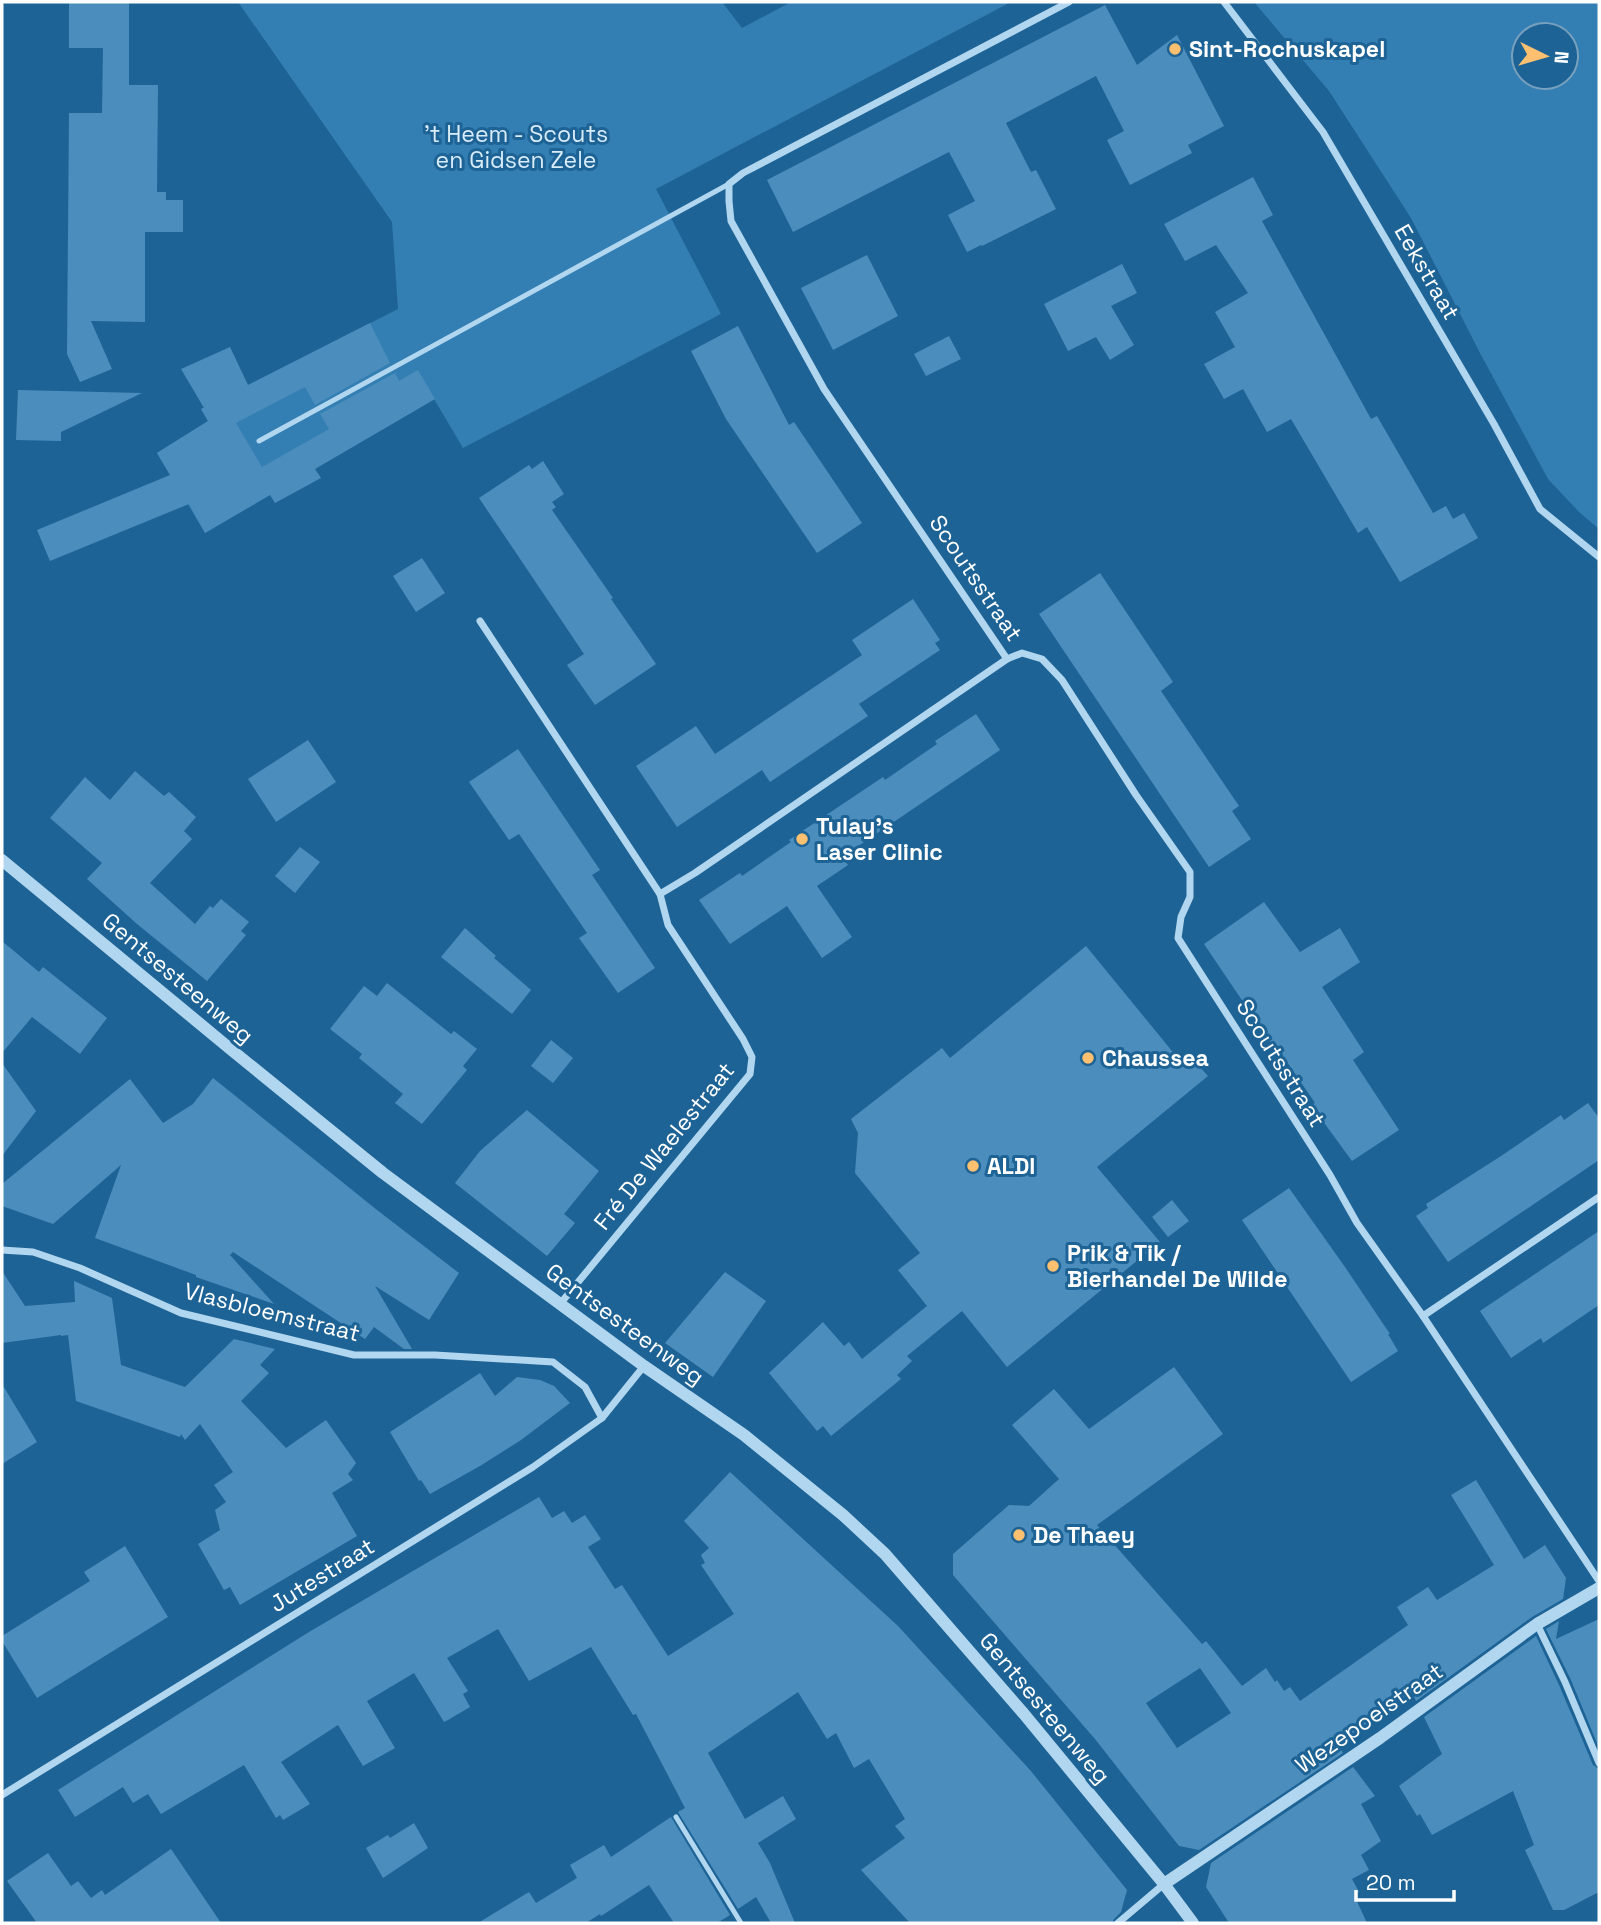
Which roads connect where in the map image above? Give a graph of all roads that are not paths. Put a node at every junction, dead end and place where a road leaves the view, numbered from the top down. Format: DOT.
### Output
graph roads {
  1 [pos="1069,2"];
  2 [pos="1224,2"];
  3 [pos="729,184"];
  4 [pos="259,441"];
  5 [pos="1599,557"];
  6 [pos="480,621"];
  7 [pos="1007,659"];
  8 [pos="2,860"];
  9 [pos="660,894"];
  10 [pos="1599,1197"];
  11 [pos="2,1250"];
  12 [pos="560,1304"];
  13 [pos="1423,1316"];
  14 [pos="644,1366"];
  15 [pos="602,1418"];
  16 [pos="1599,1581"];
  17 [pos="1599,1588"];
  18 [pos="1537,1624"];
  19 [pos="1599,1763"];
  20 [pos="2,1795"];
  21 [pos="676,1817"];
  22 [pos="1164,1884"];
  23 [pos="741,1923"];
  24 [pos="1118,1923"];
  25 [pos="1193,1923"];
  1 -- 3 [label="street"];
  2 -- 5 [label="street, Eekstraat"];
  3 -- 4 [label="lane"];
  3 -- 7 [label="street, Scoutsstraat"];
  6 -- 9 [label="street, Fré De Waelestraat"];
  7 -- 9 [label="street"];
  7 -- 13 [label="street, Scoutsstraat"];
  8 -- 12 [label="street, Gentsesteenweg"];
  9 -- 12 [label="street, Fré De Waelestraat"];
  10 -- 13 [label="street"];
  11 -- 15 [label="street, Vlasbloemstraat"];
  12 -- 14 [label="street, Gentsesteenweg"];
  13 -- 16 [label="street, Scoutsstraat"];
  14 -- 15 [label="street, Jutestraat"];
  14 -- 22 [label="street, Gentsesteenweg"];
  15 -- 20 [label="street, Jutestraat"];
  17 -- 18 [label="street, Wezepoelstraat"];
  18 -- 19 [label="street"];
  18 -- 22 [label="street, Wezepoelstraat"];
  21 -- 23 [label="lane"];
  22 -- 24 [label="street"];
  22 -- 25 [label="street, Gentsesteenweg"];
}
